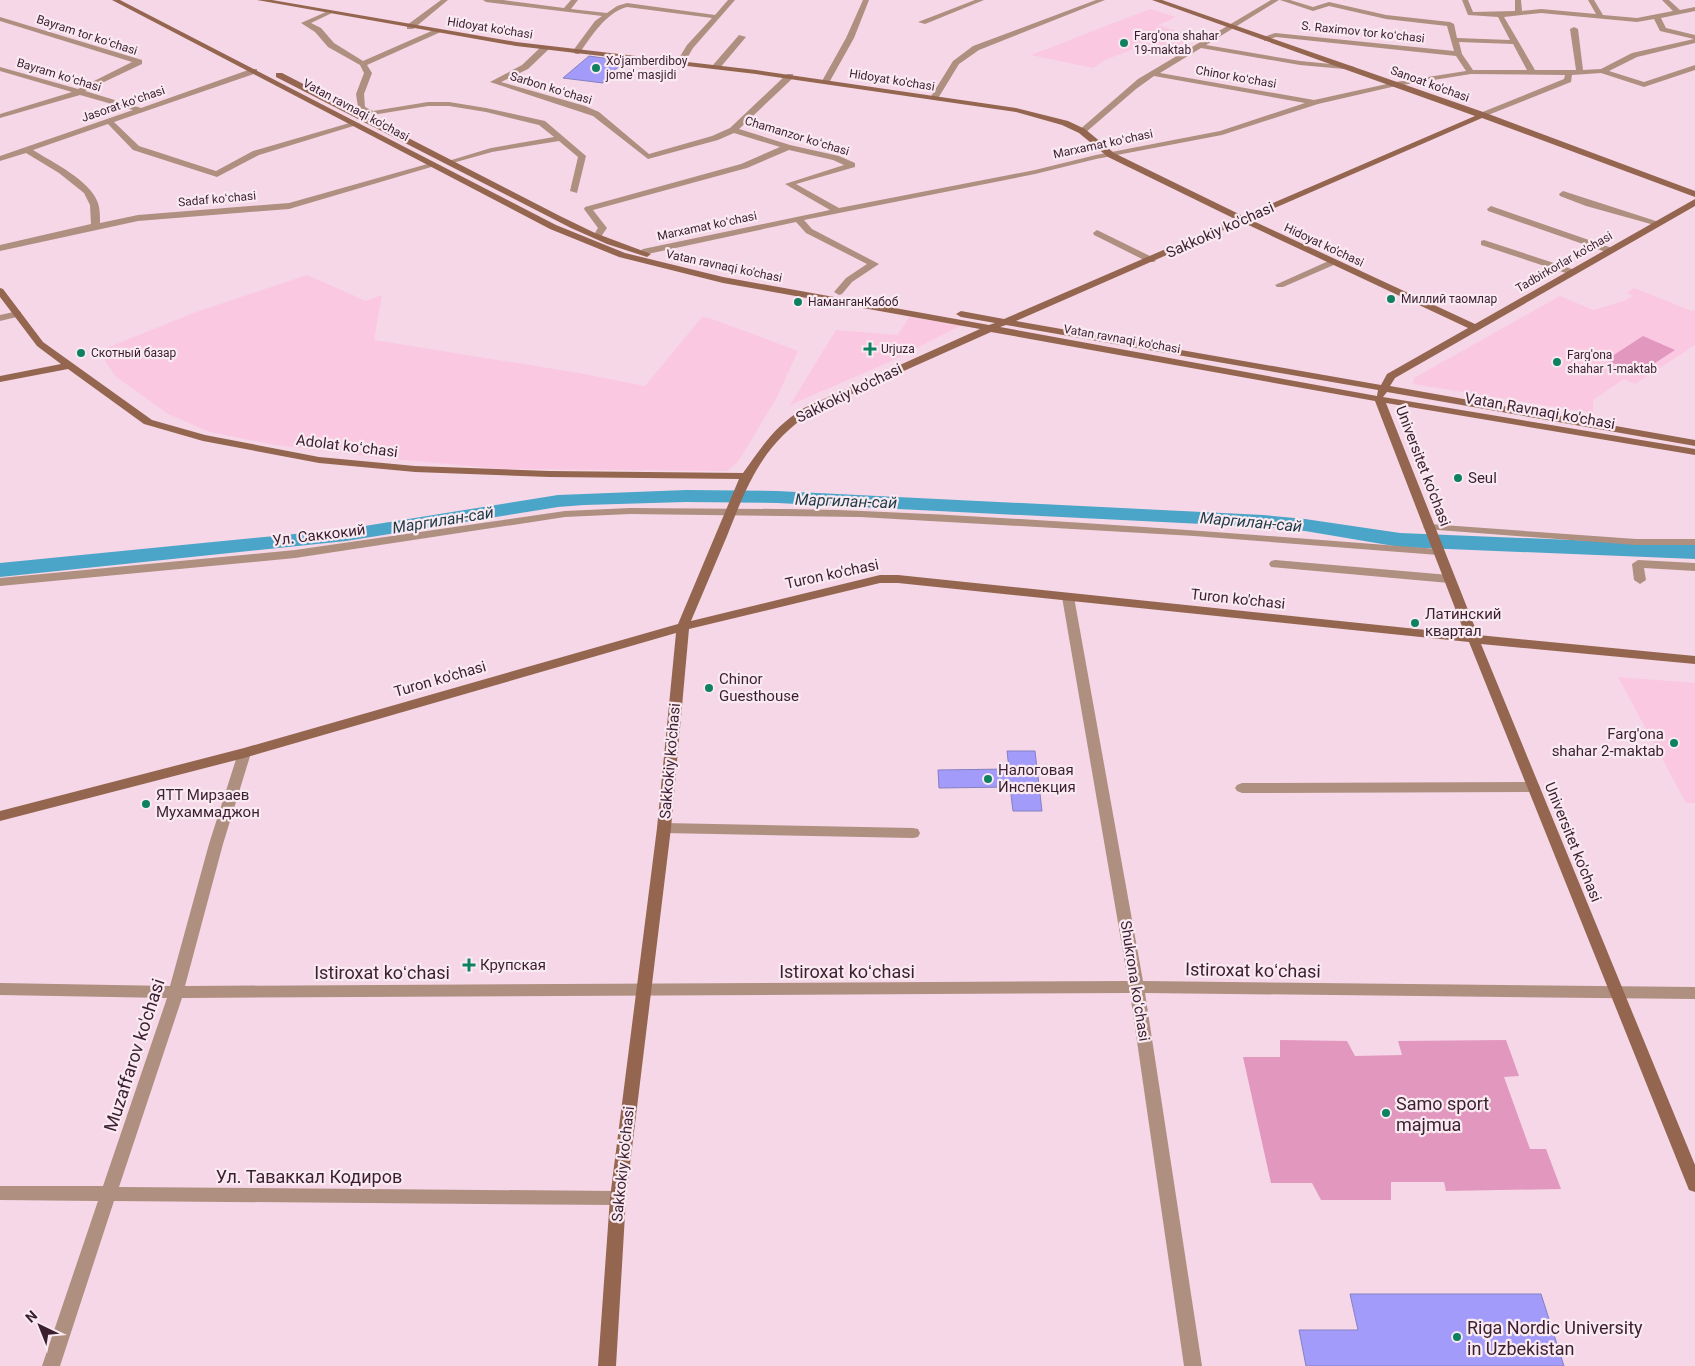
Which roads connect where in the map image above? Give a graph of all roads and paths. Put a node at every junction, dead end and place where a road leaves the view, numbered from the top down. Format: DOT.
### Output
graph roads {
  1 [pos="115,0"];
  2 [pos="132,0"];
  3 [pos="260,0"];
  4 [pos="445,0"];
  5 [pos="486,0"];
  6 [pos="575,0"];
  7 [pos="732,0"];
  8 [pos="866,0"];
  9 [pos="981,0"];
  10 [pos="1102,0"];
  11 [pos="1155,0"];
  12 [pos="1276,0"];
  13 [pos="1283,0"];
  14 [pos="1465,0"];
  15 [pos="1518,0"];
  16 [pos="1591,0"];
  17 [pos="1665,0"];
  18 [pos="1695,9"];
  19 [pos="566,10"];
  20 [pos="1677,11"];
  21 [pos="1520,12"];
  22 [pos="328,13"];
  23 [pos="1500,14"];
  24 [pos="608,15"];
  25 [pos="717,16"];
  26 [pos="1601,17"];
  27 [pos="1656,17"];
  28 [pos="0,19"];
  29 [pos="922,22"];
  30 [pos="410,27"];
  31 [pos="1233,27"];
  32 [pos="1574,29"];
  33 [pos="439,32"];
  34 [pos="742,37"];
  35 [pos="1695,37"];
  36 [pos="1267,39"];
  37 [pos="1453,40"];
  38 [pos="1695,41"];
  39 [pos="1515,42"];
  40 [pos="1200,46"];
  41 [pos="545,48"];
  42 [pos="576,52"];
  43 [pos="1458,54"];
  44 [pos="680,63"];
  45 [pos="363,64"];
  46 [pos="716,67"];
  47 [pos="1695,67"];
  48 [pos="1352,68"];
  49 [pos="0,69"];
  50 [pos="254,71"];
  51 [pos="1602,71"];
  52 [pos="1471,72"];
  53 [pos="1532,72"];
  54 [pos="1569,72"];
  55 [pos="1580,72"];
  56 [pos="1153,74"];
  57 [pos="790,76"];
  58 [pos="826,81"];
  59 [pos="1396,84"];
  60 [pos="78,93"];
  61 [pos="934,98"];
  62 [pos="1316,102"];
  63 [pos="141,110"];
  64 [pos="359,110"];
  65 [pos="1483,115"];
  66 [pos="0,116"];
  67 [pos="109,121"];
  68 [pos="356,124"];
  69 [pos="733,130"];
  70 [pos="1082,131"];
  71 [pos="560,138"];
  72 [pos="788,147"];
  73 [pos="27,150"];
  74 [pos="430,152"];
  75 [pos="1111,155"];
  76 [pos="419,157"];
  77 [pos="0,159"];
  78 [pos="449,162"];
  79 [pos="434,165"];
  80 [pos="574,191"];
  81 [pos="1563,194"];
  82 [pos="1695,194"];
  83 [pos="1695,202"];
  84 [pos="1491,209"];
  85 [pos="838,211"];
  86 [pos="798,219"];
  87 [pos="1244,220"];
  88 [pos="1658,223"];
  89 [pos="96,226"];
  90 [pos="1097,233"];
  91 [pos="597,236"];
  92 [pos="1484,243"];
  93 [pos="0,248"];
  94 [pos="1610,250"];
  95 [pos="643,252"];
  96 [pos="1151,260"];
  97 [pos="1333,262"];
  98 [pos="1572,272"];
  99 [pos="1280,285"];
  100 [pos="0,291"];
  101 [pos="838,292"];
  102 [pos="18,314"];
  103 [pos="0,318"];
  104 [pos="1006,322"];
  105 [pos="991,328"];
  106 [pos="1475,328"];
  107 [pos="71,365"];
  108 [pos="0,379"];
  109 [pos="1381,394"];
  110 [pos="1695,443"];
  111 [pos="1695,452"];
  112 [pos="746,476"];
  113 [pos="731,511"];
  114 [pos="1429,527"];
  115 [pos="1695,542"];
  116 [pos="1438,552"];
  117 [pos="1275,564"];
  118 [pos="1695,567"];
  119 [pos="1449,579"];
  120 [pos="1640,580"];
  121 [pos="0,582"];
  122 [pos="1068,598"];
  123 [pos="683,627"];
  124 [pos="1474,639"];
  125 [pos="1695,660"];
  126 [pos="244,753"];
  127 [pos="1533,787"];
  128 [pos="1242,788"];
  129 [pos="0,816"];
  130 [pos="664,828"];
  131 [pos="914,833"];
  132 [pos="1138,987"];
  133 [pos="0,989"];
  134 [pos="644,990"];
  135 [pos="176,992"];
  136 [pos="1695,992"];
  137 [pos="1616,993"];
  138 [pos="1695,1185"];
  139 [pos="0,1193"];
  140 [pos="109,1194"];
  141 [pos="618,1198"];
  142 [pos="51,1366"];
  143 [pos="607,1366"];
  144 [pos="1193,1366"];
  1 -- 50 [label="main road, Vatan ravnaqi ko'chasi"];
  2 -- 64 [label="main road, Vatan ravnaqi ko'chasi"];
  3 -- 22 [label="main road, Hidoyat ko'chasi"];
  4 -- 30 [label="street"];
  5 -- 19 [label="street"];
  6 -- 19 [label="street"];
  7 -- 25 [label="street"];
  8 -- 58 [label="street"];
  9 -- 29 [label="street"];
  10 -- 61 [label="street"];
  11 -- 31 [label="main road, Sanoat ko'chasi"];
  12 -- 31 [label="street"];
  13 -- 37 [label="street"];
  14 -- 23 [label="street"];
  15 -- 21 [label="street"];
  16 -- 26 [label="street"];
  17 -- 20 [label="street"];
  18 -- 20 [label="street"];
  19 -- 24 [label="street"];
  20 -- 27 [label="street"];
  21 -- 23 [label="street"];
  21 -- 26 [label="street"];
  22 -- 30 [label="main road, Hidoyat ko'chasi"];
  22 -- 45 [label="street"];
  23 -- 39 [label="street"];
  24 -- 25 [label="street"];
  24 -- 42 [label="street"];
  25 -- 44 [label="street"];
  26 -- 27 [label="street"];
  27 -- 35 [label="street"];
  28 -- 60 [label="street, Bayram tor koʻchasi"];
  30 -- 33 [label="main road, Hidoyat ko'chasi"];
  31 -- 36 [label="main road, Sanoat ko'chasi"];
  31 -- 40 [label="street"];
  32 -- 55 [label="street"];
  33 -- 41 [label="main road, Hidoyat ko'chasi"];
  33 -- 45 [label="street"];
  34 -- 46 [label="street"];
  36 -- 43 [label="street, S. Raximov tor koʻchasi"];
  36 -- 48 [label="main road, Sanoat ko'chasi"];
  37 -- 39 [label="street"];
  37 -- 43 [label="street"];
  38 -- 51 [label="street"];
  39 -- 53 [label="street"];
  40 -- 48 [label="street"];
  40 -- 56 [label="street"];
  41 -- 42 [label="main road, Hidoyat ko'chasi"];
  41 -- 69 [label="street, Sarbon koʻchasi"];
  42 -- 44 [label="main road, Hidoyat ko'chasi"];
  43 -- 52 [label="street"];
  44 -- 46 [label="main road, Hidoyat ko'chasi"];
  45 -- 64 [label="street"];
  46 -- 57 [label="main road, Hidoyat ko'chasi"];
  47 -- 51 [label="street"];
  48 -- 59 [label="main road, Sanoat ko'chasi"];
  49 -- 60 [label="street, Bayram koʻchasi"];
  50 -- 63 [label="street, Jasorat koʻchasi"];
  50 -- 68 [label="main road, Vatan ravnaqi ko'chasi"];
  51 -- 55 [label="street"];
  52 -- 53 [label="street, Marxamat koʻchasi"];
  52 -- 59 [label="street, Marxamat koʻchasi"];
  53 -- 54 [label="street, Marxamat koʻchasi"];
  54 -- 55 [label="street"];
  54 -- 65 [label="street, Sakkokiy ko'chasi"];
  56 -- 62 [label="street, Chinor koʻchasi"];
  56 -- 70 [label="street"];
  57 -- 58 [label="main road, Hidoyat ko'chasi"];
  57 -- 69 [label="street"];
  58 -- 61 [label="main road, Hidoyat ko'chasi"];
  59 -- 62 [label="street, Marxamat koʻchasi"];
  59 -- 65 [label="main road, Sanoat ko'chasi"];
  60 -- 63 [label="street, Bayram koʻchasi"];
  60 -- 66 [label="street, Bayram tor koʻchasi"];
  61 -- 70 [label="main road, Hidoyat ko'chasi"];
  62 -- 75 [label="street, Marxamat koʻchasi"];
  63 -- 67 [label="street, Jasorat koʻchasi"];
  64 -- 71 [label="street"];
  64 -- 74 [label="main road, Vatan ravnaqi ko'chasi"];
  65 -- 82 [label="main road, Sanoat ko'chasi"];
  65 -- 87 [label="main road, Sakkokiy ko'chasi"];
  67 -- 68 [label="street"];
  67 -- 73 [label="street, Jasorat koʻchasi"];
  68 -- 76 [label="main road, Vatan ravnaqi ko'chasi"];
  69 -- 72 [label="street, Chamanzor koʻchasi"];
  70 -- 75 [label="main road, Hidoyat ko'chasi"];
  71 -- 78 [label="street"];
  71 -- 80 [label="street"];
  72 -- 85 [label="street, Chamanzor koʻchasi"];
  72 -- 91 [label="street"];
  73 -- 77 [label="street, Jasorat koʻchasi"];
  73 -- 89 [label="street"];
  74 -- 76 [label="main road"];
  74 -- 78 [label="main road, Vatan ravnaqi ko'chasi"];
  75 -- 85 [label="street, Marxamat koʻchasi"];
  75 -- 87 [label="main road, Hidoyat ko'chasi"];
  76 -- 79 [label="main road, Vatan ravnaqi ko'chasi"];
  78 -- 91 [label="main road, Vatan ravnaqi ko'chasi"];
  79 -- 89 [label="street, Sadaf koʻchasi"];
  79 -- 105 [label="main road, Vatan ravnaqi ko'chasi"];
  81 -- 88 [label="street"];
  83 -- 88 [label="main road, Tadbirkorlar ko'chasi"];
  84 -- 94 [label="street"];
  85 -- 86 [label="street, Marxamat koʻchasi"];
  86 -- 95 [label="street, Marxamat koʻchasi"];
  86 -- 101 [label="street"];
  87 -- 96 [label="main road, Sakkokiy ko'chasi"];
  87 -- 97 [label="main road, Hidoyat ko'chasi"];
  88 -- 94 [label="main road, Tadbirkorlar ko'chasi"];
  89 -- 93 [label="street, Sadaf koʻchasi"];
  90 -- 96 [label="street"];
  91 -- 95 [label="main road, Vatan ravnaqi ko'chasi"];
  92 -- 98 [label="street"];
  94 -- 98 [label="main road, Tadbirkorlar ko'chasi"];
  95 -- 101 [label="main road, Vatan ravnaqi ko'chasi"];
  96 -- 104 [label="main road, Sakkokiy ko'chasi"];
  97 -- 99 [label="street"];
  97 -- 106 [label="main road, Hidoyat ko'chasi"];
  98 -- 106 [label="main road, Tadbirkorlar ko'chasi"];
  100 -- 102 [label="main road, Adolat koʻchasi"];
  101 -- 104 [label="main road, Vatan ravnaqi ko'chasi"];
  102 -- 103 [label="street"];
  102 -- 107 [label="main road, Adolat koʻchasi"];
  104 -- 105 [label="main road, Sakkokiy ko'chasi"];
  104 -- 109 [label="main road, Vatan ravnaqi ko'chasi"];
  105 -- 109 [label="main road, Vatan ravnaqi ko'chasi"];
  105 -- 112 [label="main road, Sakkokiy ko'chasi"];
  106 -- 109 [label="main road, Tadbirkorlar ko'chasi"];
  107 -- 108 [label="main road"];
  107 -- 112 [label="main road, Adolat koʻchasi"];
  109 -- 110 [label="main road, Vatan Ravnaqi ko'chasi"];
  109 -- 111 [label="main road, Vatan Ravnaqi ko'chasi"];
  109 -- 114 [label="main road, Universitet ko'chasi"];
  112 -- 113 [label="main road, Sakkokiy ko'chasi"];
  113 -- 116 [label="street, Ул. Саккокий"];
  113 -- 121 [label="street, Ул. Саккокий"];
  113 -- 123 [label="main road, Sakkokiy ko'chasi"];
  114 -- 115 [label="street"];
  114 -- 116 [label="main road, Universitet ko'chasi"];
  116 -- 119 [label="main road, Universitet ko'chasi"];
  117 -- 119 [label="street"];
  118 -- 120 [label="street"];
  119 -- 124 [label="main road, Universitet ko'chasi"];
  122 -- 123 [label="main road, Turon ko'chasi"];
  122 -- 124 [label="main road, Turon ko'chasi"];
  122 -- 132 [label="street, Shukrona koʻchasi"];
  123 -- 126 [label="main road, Turon ko'chasi"];
  123 -- 130 [label="main road, Sakkokiy ko'chasi"];
  124 -- 125 [label="main road, Turon ko'chasi"];
  124 -- 127 [label="main road, Universitet ko'chasi"];
  126 -- 129 [label="main road, Turon ko'chasi"];
  126 -- 135 [label="street, Muzaffarov ko'chasi"];
  127 -- 128 [label="street"];
  127 -- 137 [label="main road, Universitet ko'chasi"];
  130 -- 131 [label="street"];
  130 -- 134 [label="main road, Sakkokiy ko'chasi"];
  132 -- 134 [label="street, Istiroxat koʻchasi"];
  132 -- 137 [label="street, Istiroxat koʻchasi"];
  132 -- 144 [label="street, Shukrona koʻchasi"];
  133 -- 135 [label="street, Istiroxat koʻchasi"];
  134 -- 135 [label="street, Istiroxat koʻchasi"];
  134 -- 141 [label="main road, Sakkokiy ko'chasi"];
  135 -- 140 [label="street, Muzaffarov ko'chasi"];
  136 -- 137 [label="street, Istiroxat koʻchasi"];
  137 -- 138 [label="main road, Universitet ko'chasi"];
  139 -- 140 [label="street, Ул. Таваккал Кодиров"];
  140 -- 141 [label="street, Ул. Таваккал Кодиров"];
  140 -- 142 [label="street, Muzaffarov ko'chasi"];
  141 -- 143 [label="main road, Sakkokiy ko'chasi"];
}
